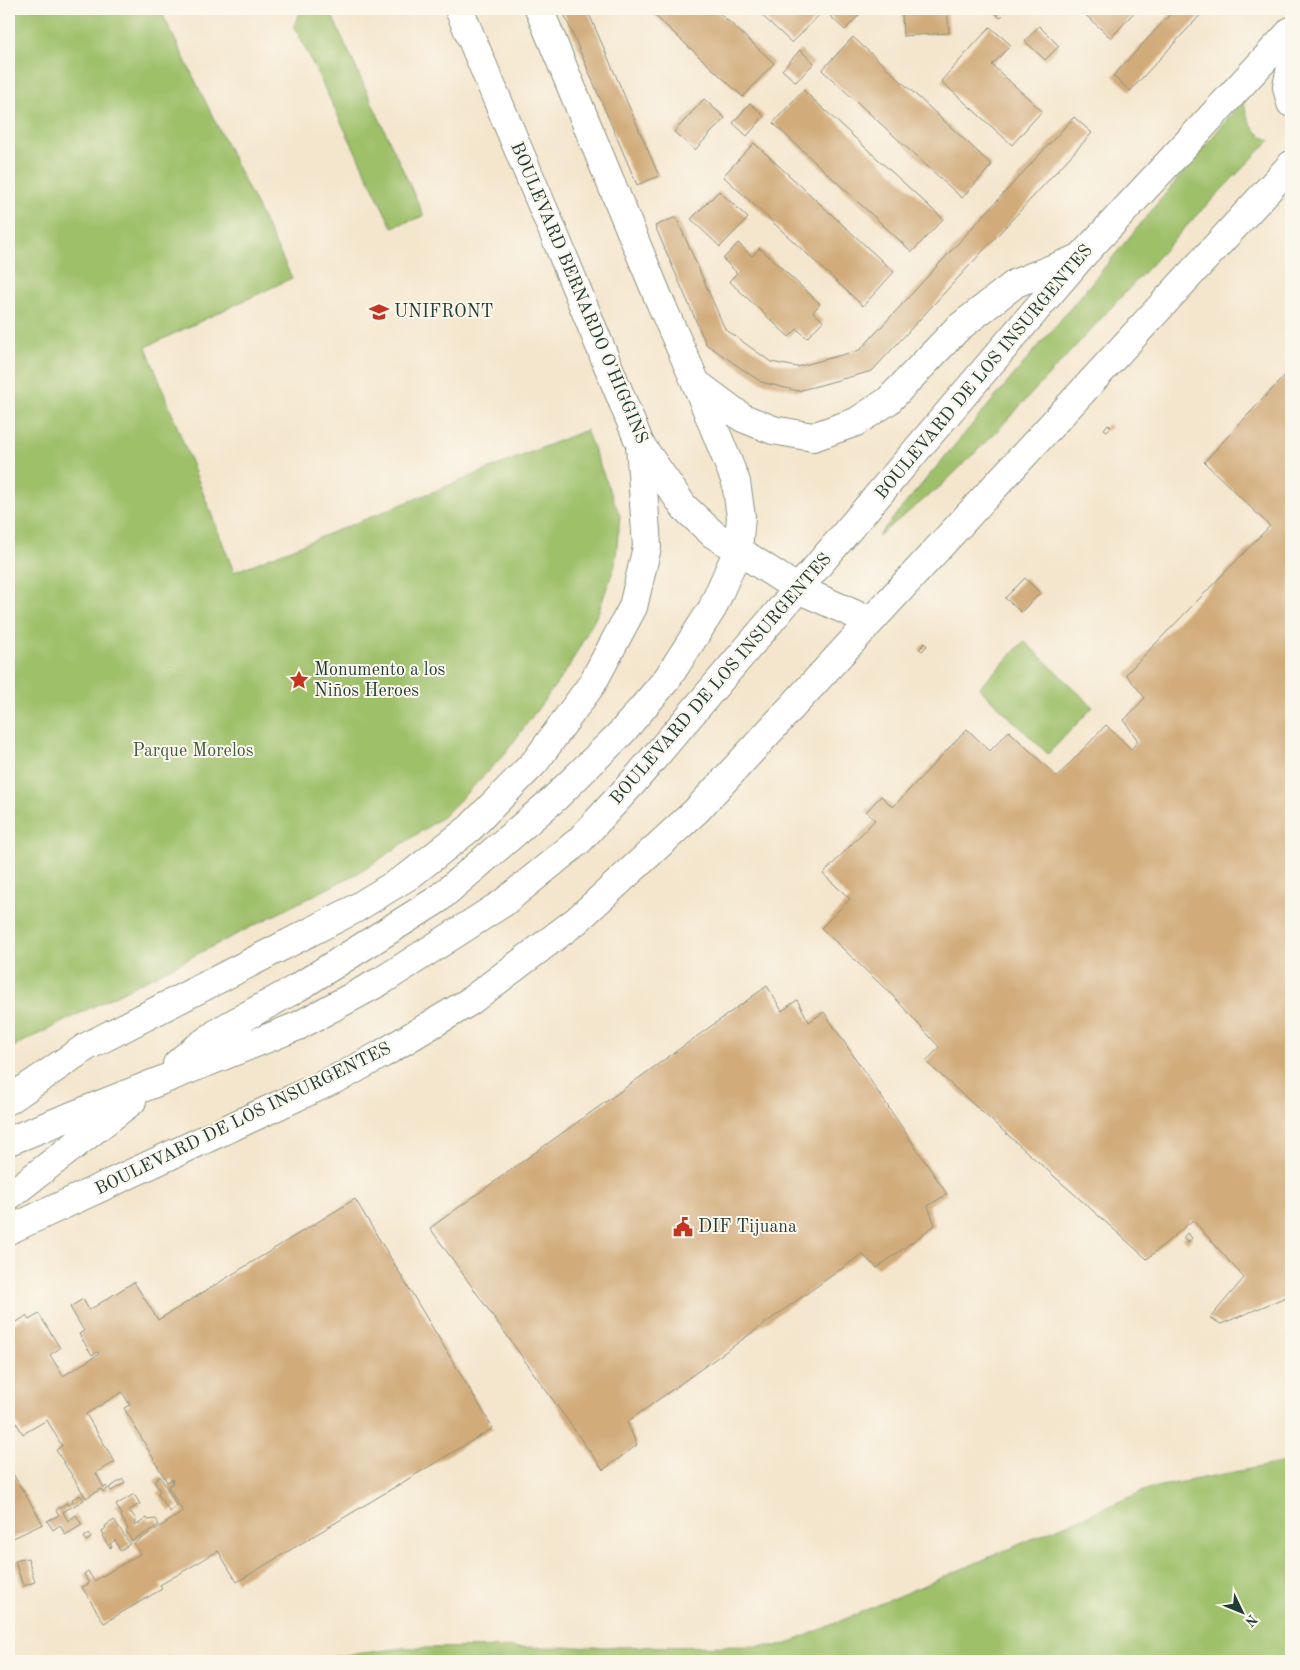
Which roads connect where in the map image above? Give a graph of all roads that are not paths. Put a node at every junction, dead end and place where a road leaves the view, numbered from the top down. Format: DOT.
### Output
graph roads {
  1 [pos="459,9"];
  2 [pos="539,9"];
  3 [pos="1291,31"];
  4 [pos="1291,67"];
  5 [pos="1291,103"];
  6 [pos="1291,165"];
  7 [pos="1080,257"];
  8 [pos="696,383"];
  9 [pos="640,444"];
  10 [pos="738,550"];
  11 [pos="798,589"];
  12 [pos="870,622"];
  13 [pos="160,1079"];
  14 [pos="9,1100"];
  15 [pos="9,1140"];
  16 [pos="9,1196"];
  17 [pos="9,1230"];
  1 -- 9 [label="main road, BOULEVARD BERNARDO O'HIGGINS"];
  2 -- 8 [label="main road"];
  3 -- 7 [label="main road, BOULEVARD DE LOS INSURGENTES"];
  4 -- 5 [label="main road"];
  6 -- 12 [label="main road, BOULEVARD DE LOS INSURGENTES"];
  7 -- 8 [label="main road"];
  7 -- 11 [label="main road, BOULEVARD DE LOS INSURGENTES"];
  8 -- 10 [label="main road"];
  9 -- 10 [label="main road, BOULEVARD BERNARDO O'HIGGINS"];
  9 -- 14 [label="main road"];
  10 -- 11 [label="main road, BOULEVARD BERNARDO O'HIGGINS"];
  10 -- 13 [label="main road"];
  11 -- 12 [label="main road, BOULEVARD BERNARDO O'HIGGINS"];
  11 -- 13 [label="main road, BOULEVARD DE LOS INSURGENTES"];
  12 -- 17 [label="main road, BOULEVARD DE LOS INSURGENTES"];
  13 -- 15 [label="main road, BOULEVARD DE LOS INSURGENTES"];
  13 -- 16 [label="main road"];
}
